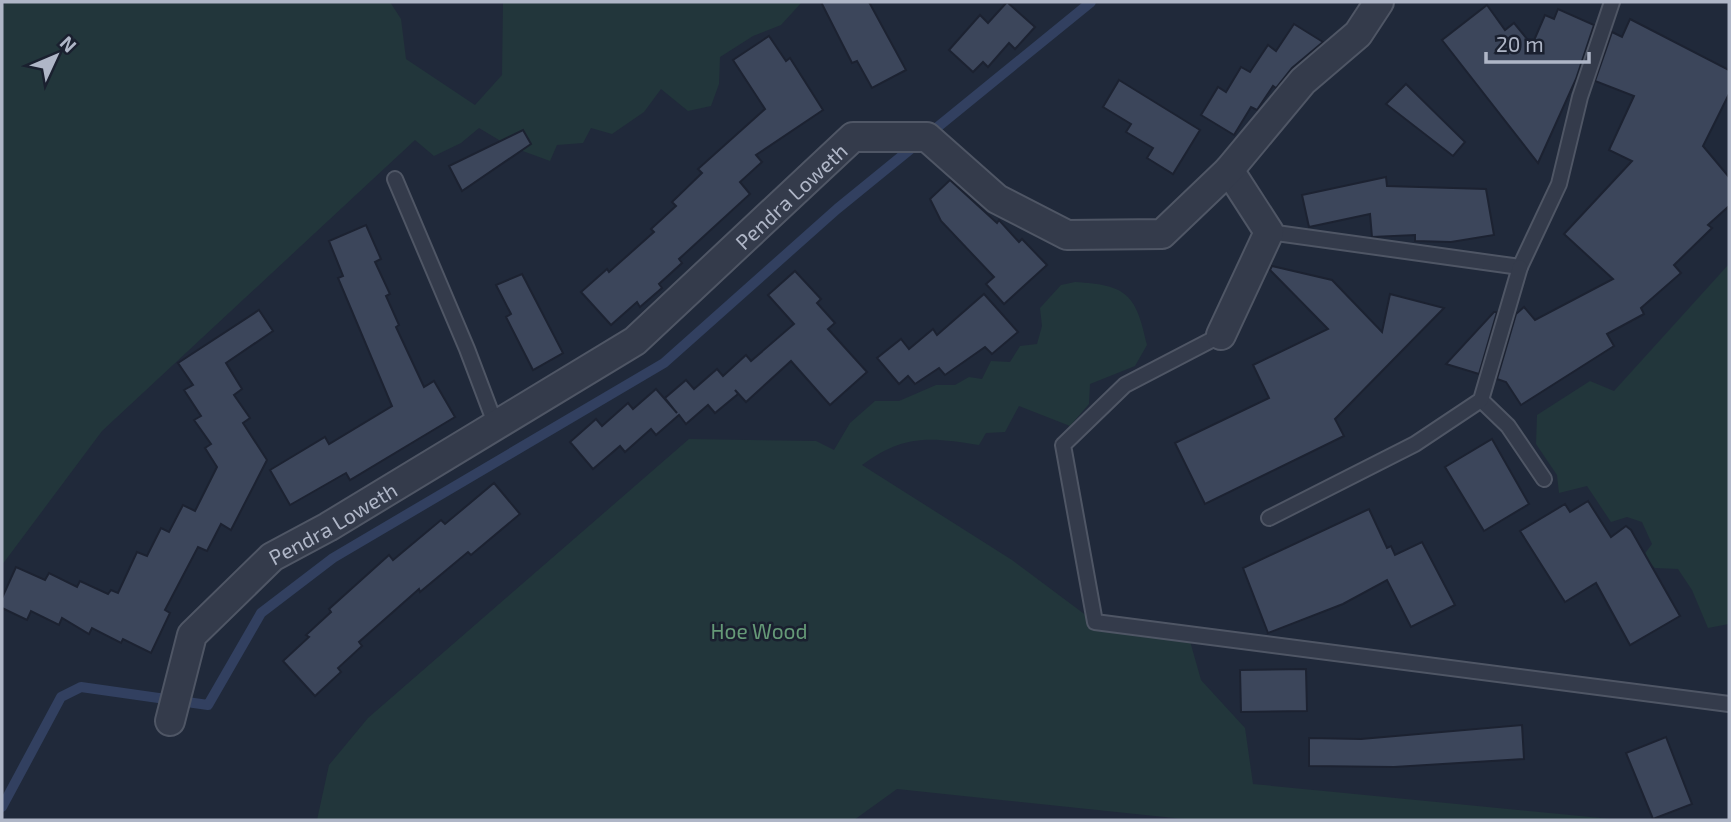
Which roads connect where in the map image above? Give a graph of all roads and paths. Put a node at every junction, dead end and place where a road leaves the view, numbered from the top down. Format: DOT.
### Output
graph roads {
  1 [pos="1379,2"];
  2 [pos="1612,2"];
  3 [pos="1229,170"];
  4 [pos="395,179"];
  5 [pos="1269,232"];
  6 [pos="1520,267"];
  7 [pos="1221,335"];
  8 [pos="1481,400"];
  9 [pos="495,423"];
  10 [pos="1544,479"];
  11 [pos="1269,518"];
  12 [pos="1729,704"];
  13 [pos="170,721"];
  1 -- 3 [label="street, Pendra Loweth"];
  2 -- 6 [label="lane"];
  3 -- 5 [label="street"];
  3 -- 9 [label="street, Pendra Loweth"];
  4 -- 9 [label="lane"];
  5 -- 6 [label="lane"];
  5 -- 7 [label="street"];
  6 -- 8 [label="lane"];
  7 -- 12 [label="lane"];
  8 -- 10 [label="lane"];
  8 -- 11 [label="lane"];
  9 -- 13 [label="street, Pendra Loweth"];
}
